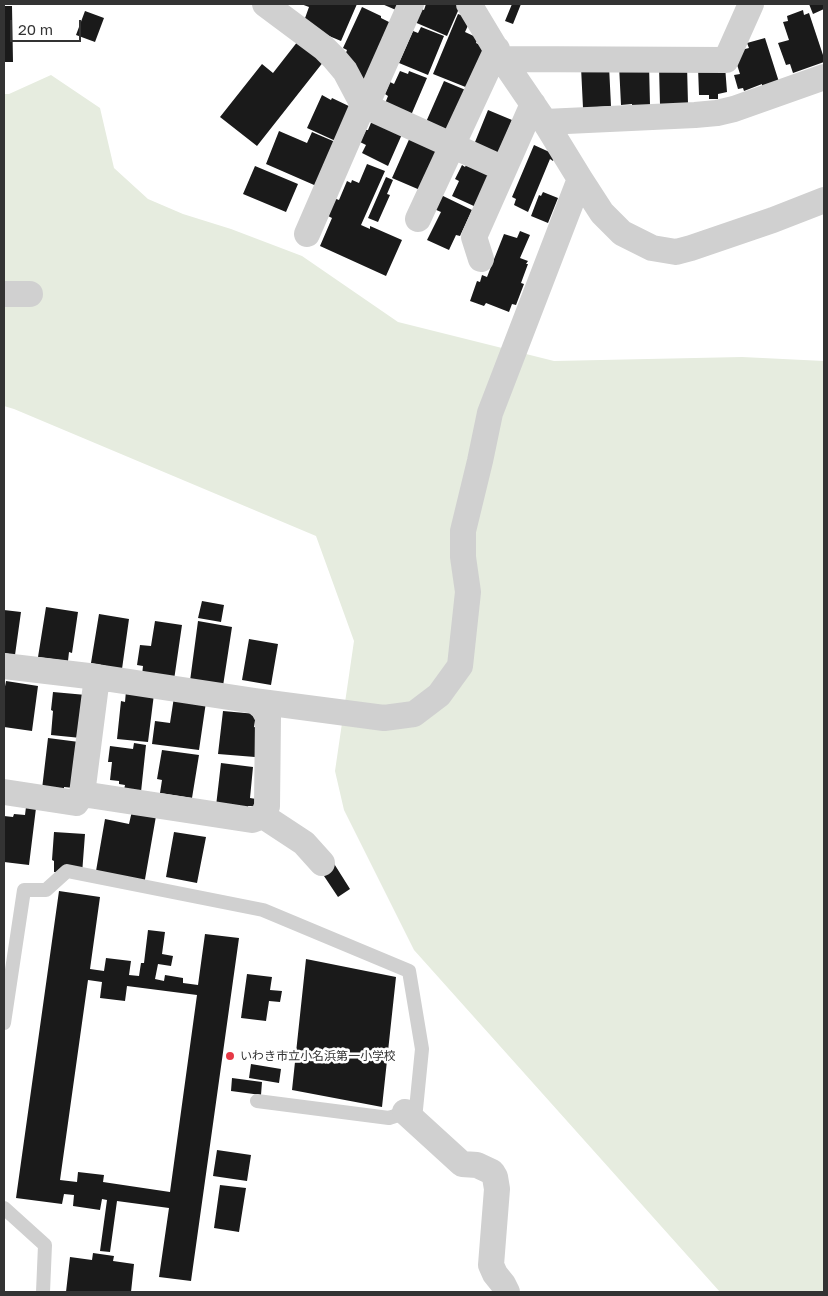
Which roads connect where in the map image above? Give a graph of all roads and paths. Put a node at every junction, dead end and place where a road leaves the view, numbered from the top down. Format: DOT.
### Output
graph roads {
  1 [pos="264,4"];
  2 [pos="411,4"];
  3 [pos="469,4"];
  4 [pos="751,4"];
  5 [pos="500,54"];
  6 [pos="824,77"];
  7 [pos="363,105"];
  8 [pos="539,113"];
  9 [pos="451,145"];
  10 [pos="504,169"];
  11 [pos="580,179"];
  12 [pos="824,200"];
  13 [pos="418,219"];
  14 [pos="307,234"];
  15 [pos="481,259"];
  16 [pos="4,294"];
  17 [pos="30,294"];
  18 [pos="4,666"];
  19 [pos="97,677"];
  20 [pos="255,701"];
  21 [pos="4,792"];
  22 [pos="82,794"];
  23 [pos="263,816"];
  24 [pos="322,862"];
  25 [pos="4,1023"];
  26 [pos="256,1101"];
  27 [pos="405,1112"];
  28 [pos="4,1208"];
  29 [pos="43,1292"];
  30 [pos="508,1292"];
  1 -- 7 [label="street"];
  2 -- 7 [label="street"];
  3 -- 5 [label="street"];
  4 -- 5 [label="street"];
  5 -- 8 [label="street"];
  5 -- 9 [label="street"];
  6 -- 8 [label="street"];
  7 -- 9 [label="street"];
  7 -- 14 [label="street"];
  8 -- 10 [label="street"];
  8 -- 11 [label="street"];
  9 -- 10 [label="street"];
  9 -- 13 [label="street"];
  10 -- 15 [label="street"];
  11 -- 12 [label="street"];
  11 -- 20 [label="street"];
  16 -- 17 [label="street"];
  18 -- 19 [label="street"];
  19 -- 20 [label="street"];
  19 -- 22 [label="street"];
  20 -- 23 [label="street"];
  21 -- 22 [label="street"];
  22 -- 23 [label="street"];
  23 -- 24 [label="street"];
  25 -- 27 [label="lane"];
  26 -- 27 [label="lane"];
  27 -- 30 [label="street"];
  28 -- 29 [label="lane"];
}
